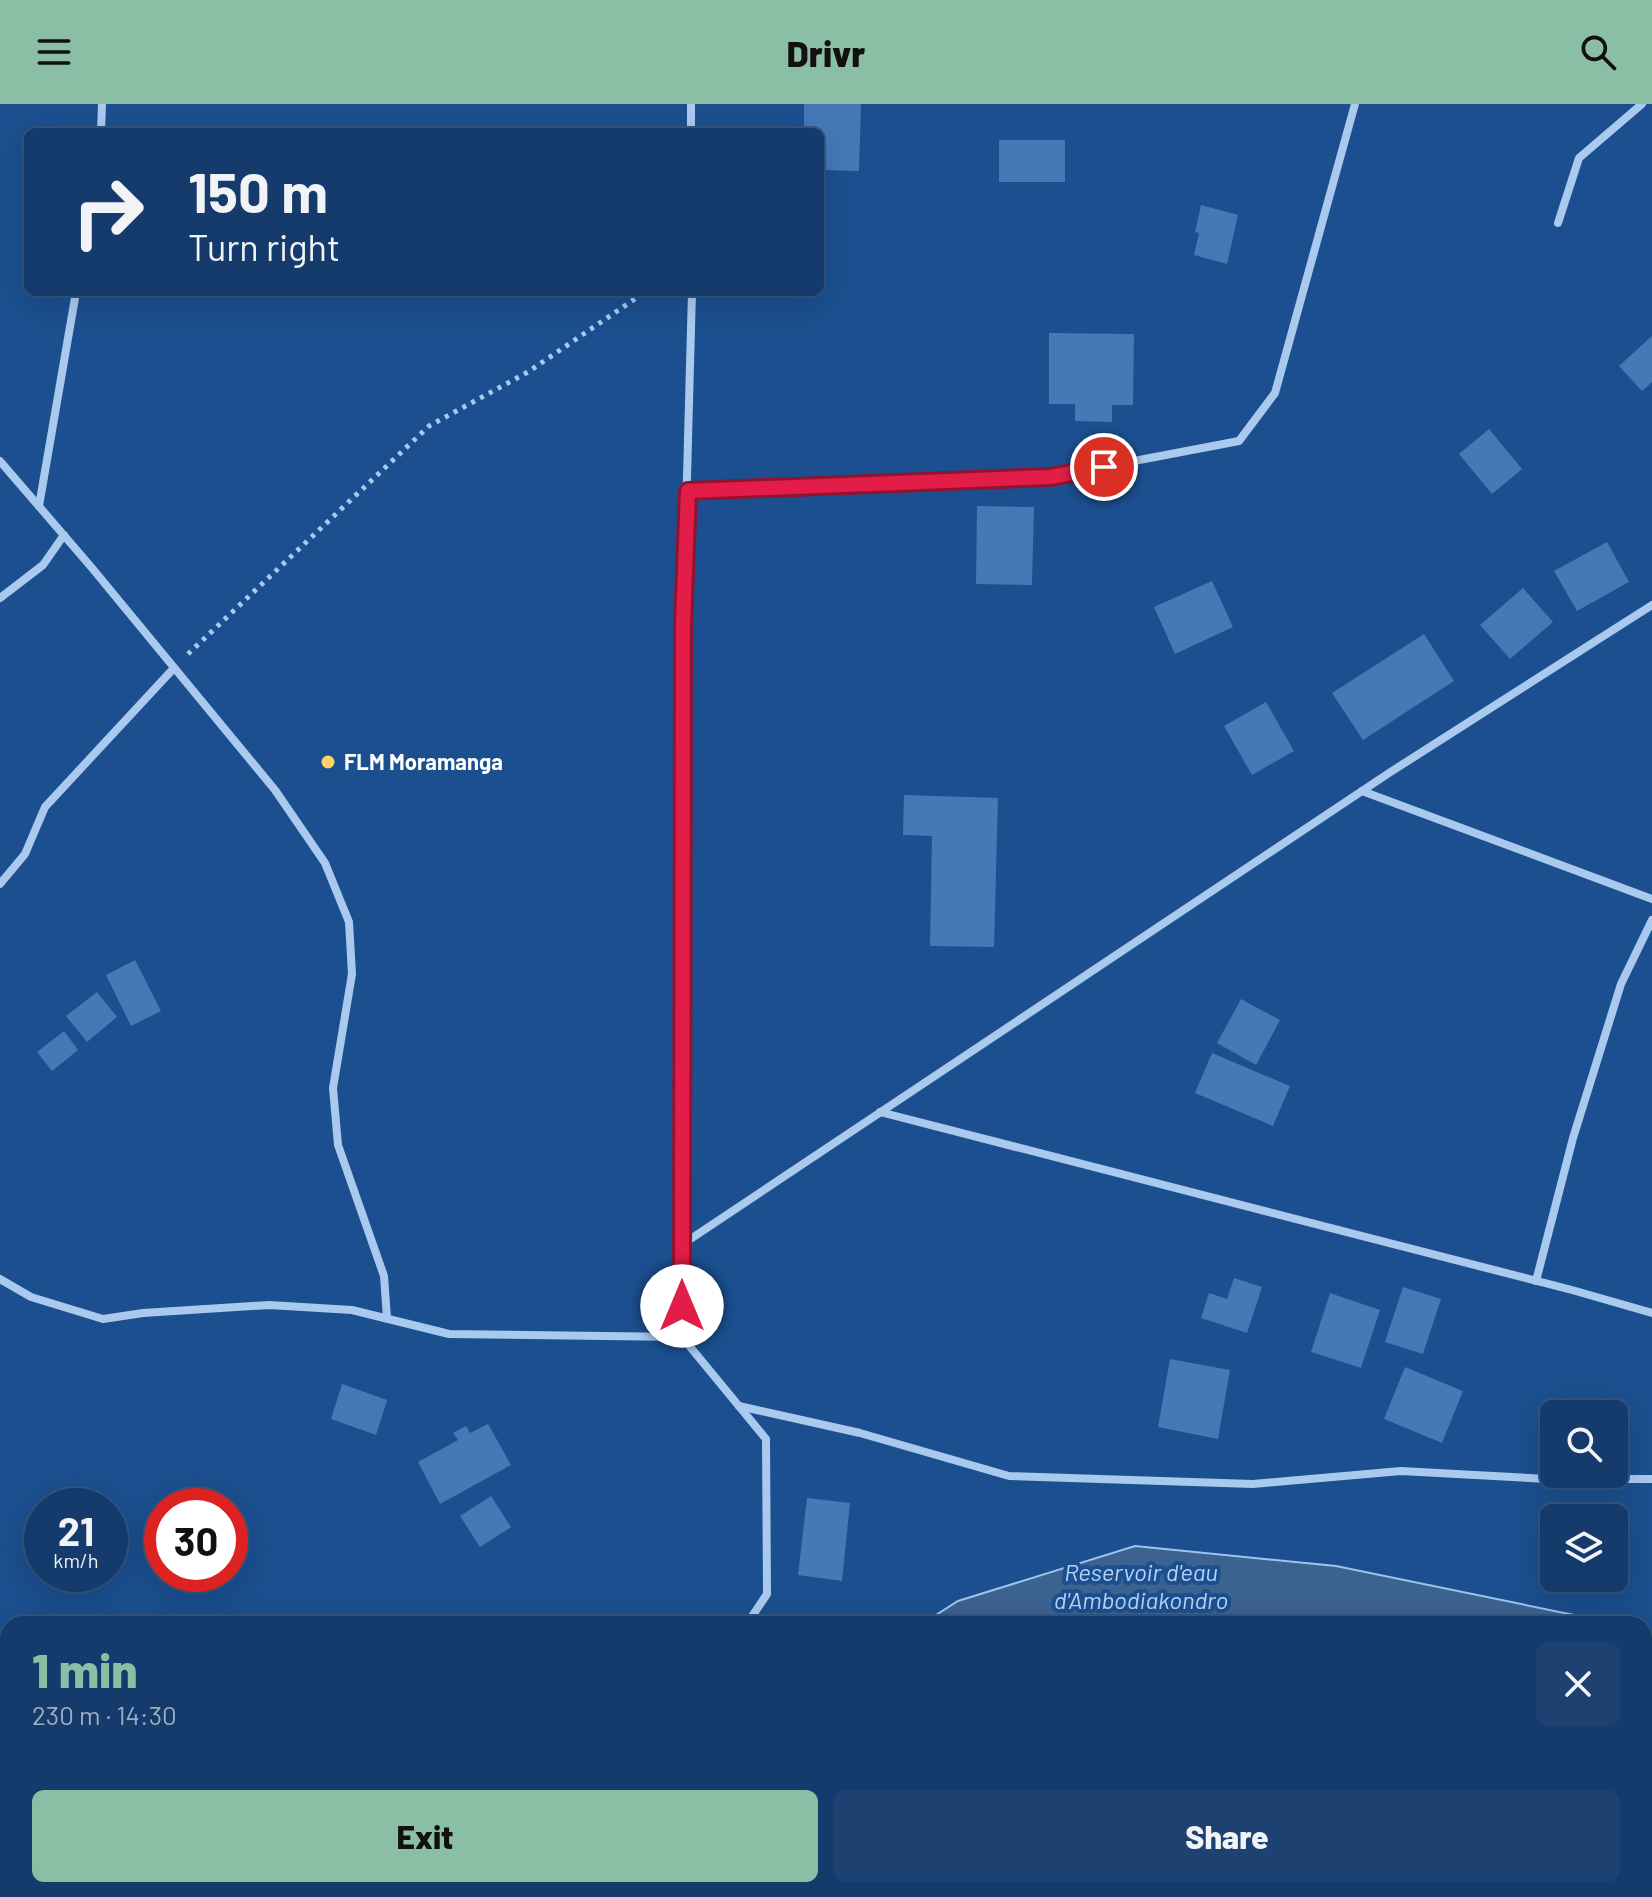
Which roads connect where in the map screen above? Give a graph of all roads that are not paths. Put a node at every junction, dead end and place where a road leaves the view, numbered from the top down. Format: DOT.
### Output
graph roads {
  1 [pos="102,104"];
  2 [pos="691,104"];
  3 [pos="1355,104"];
  4 [pos="1642,104"];
  5 [pos="101,128"];
  6 [pos="691,128"];
  7 [pos="1558,223"];
  8 [pos="75,296"];
  9 [pos="692,296"];
  10 [pos="0,461"];
  11 [pos="688,491"];
  12 [pos="39,506"];
  13 [pos="64,535"];
  14 [pos="0,598"];
  15 [pos="1652,605"];
  16 [pos="174,668"];
  17 [pos="1362,791"];
  18 [pos="0,884"];
  19 [pos="1652,899"];
  20 [pos="1652,920"];
  21 [pos="880,1112"];
  22 [pos="683,1244"];
  23 [pos="0,1279"];
  24 [pos="1536,1281"];
  25 [pos="1652,1313"];
  26 [pos="387,1318"];
  27 [pos="682,1337"];
  28 [pos="739,1405"];
  29 [pos="1652,1479"];
  30 [pos="752,1616"];
  1 -- 5 [label="street"];
  2 -- 6 [label="street"];
  3 -- 11 [label="street"];
  4 -- 7 [label="street"];
  8 -- 12 [label="street"];
  9 -- 11 [label="street"];
  10 -- 12 [label="street"];
  11 -- 22 [label="street"];
  12 -- 13 [label="street"];
  13 -- 14 [label="street"];
  13 -- 16 [label="street"];
  15 -- 17 [label="street"];
  16 -- 18 [label="street"];
  16 -- 26 [label="street"];
  17 -- 19 [label="street"];
  17 -- 21 [label="street"];
  20 -- 24 [label="street"];
  21 -- 22 [label="street"];
  21 -- 24 [label="street"];
  22 -- 27 [label="street"];
  23 -- 26 [label="street"];
  24 -- 25 [label="street"];
  26 -- 27 [label="street"];
  27 -- 28 [label="street"];
  28 -- 29 [label="street"];
  28 -- 30 [label="street"];
}
